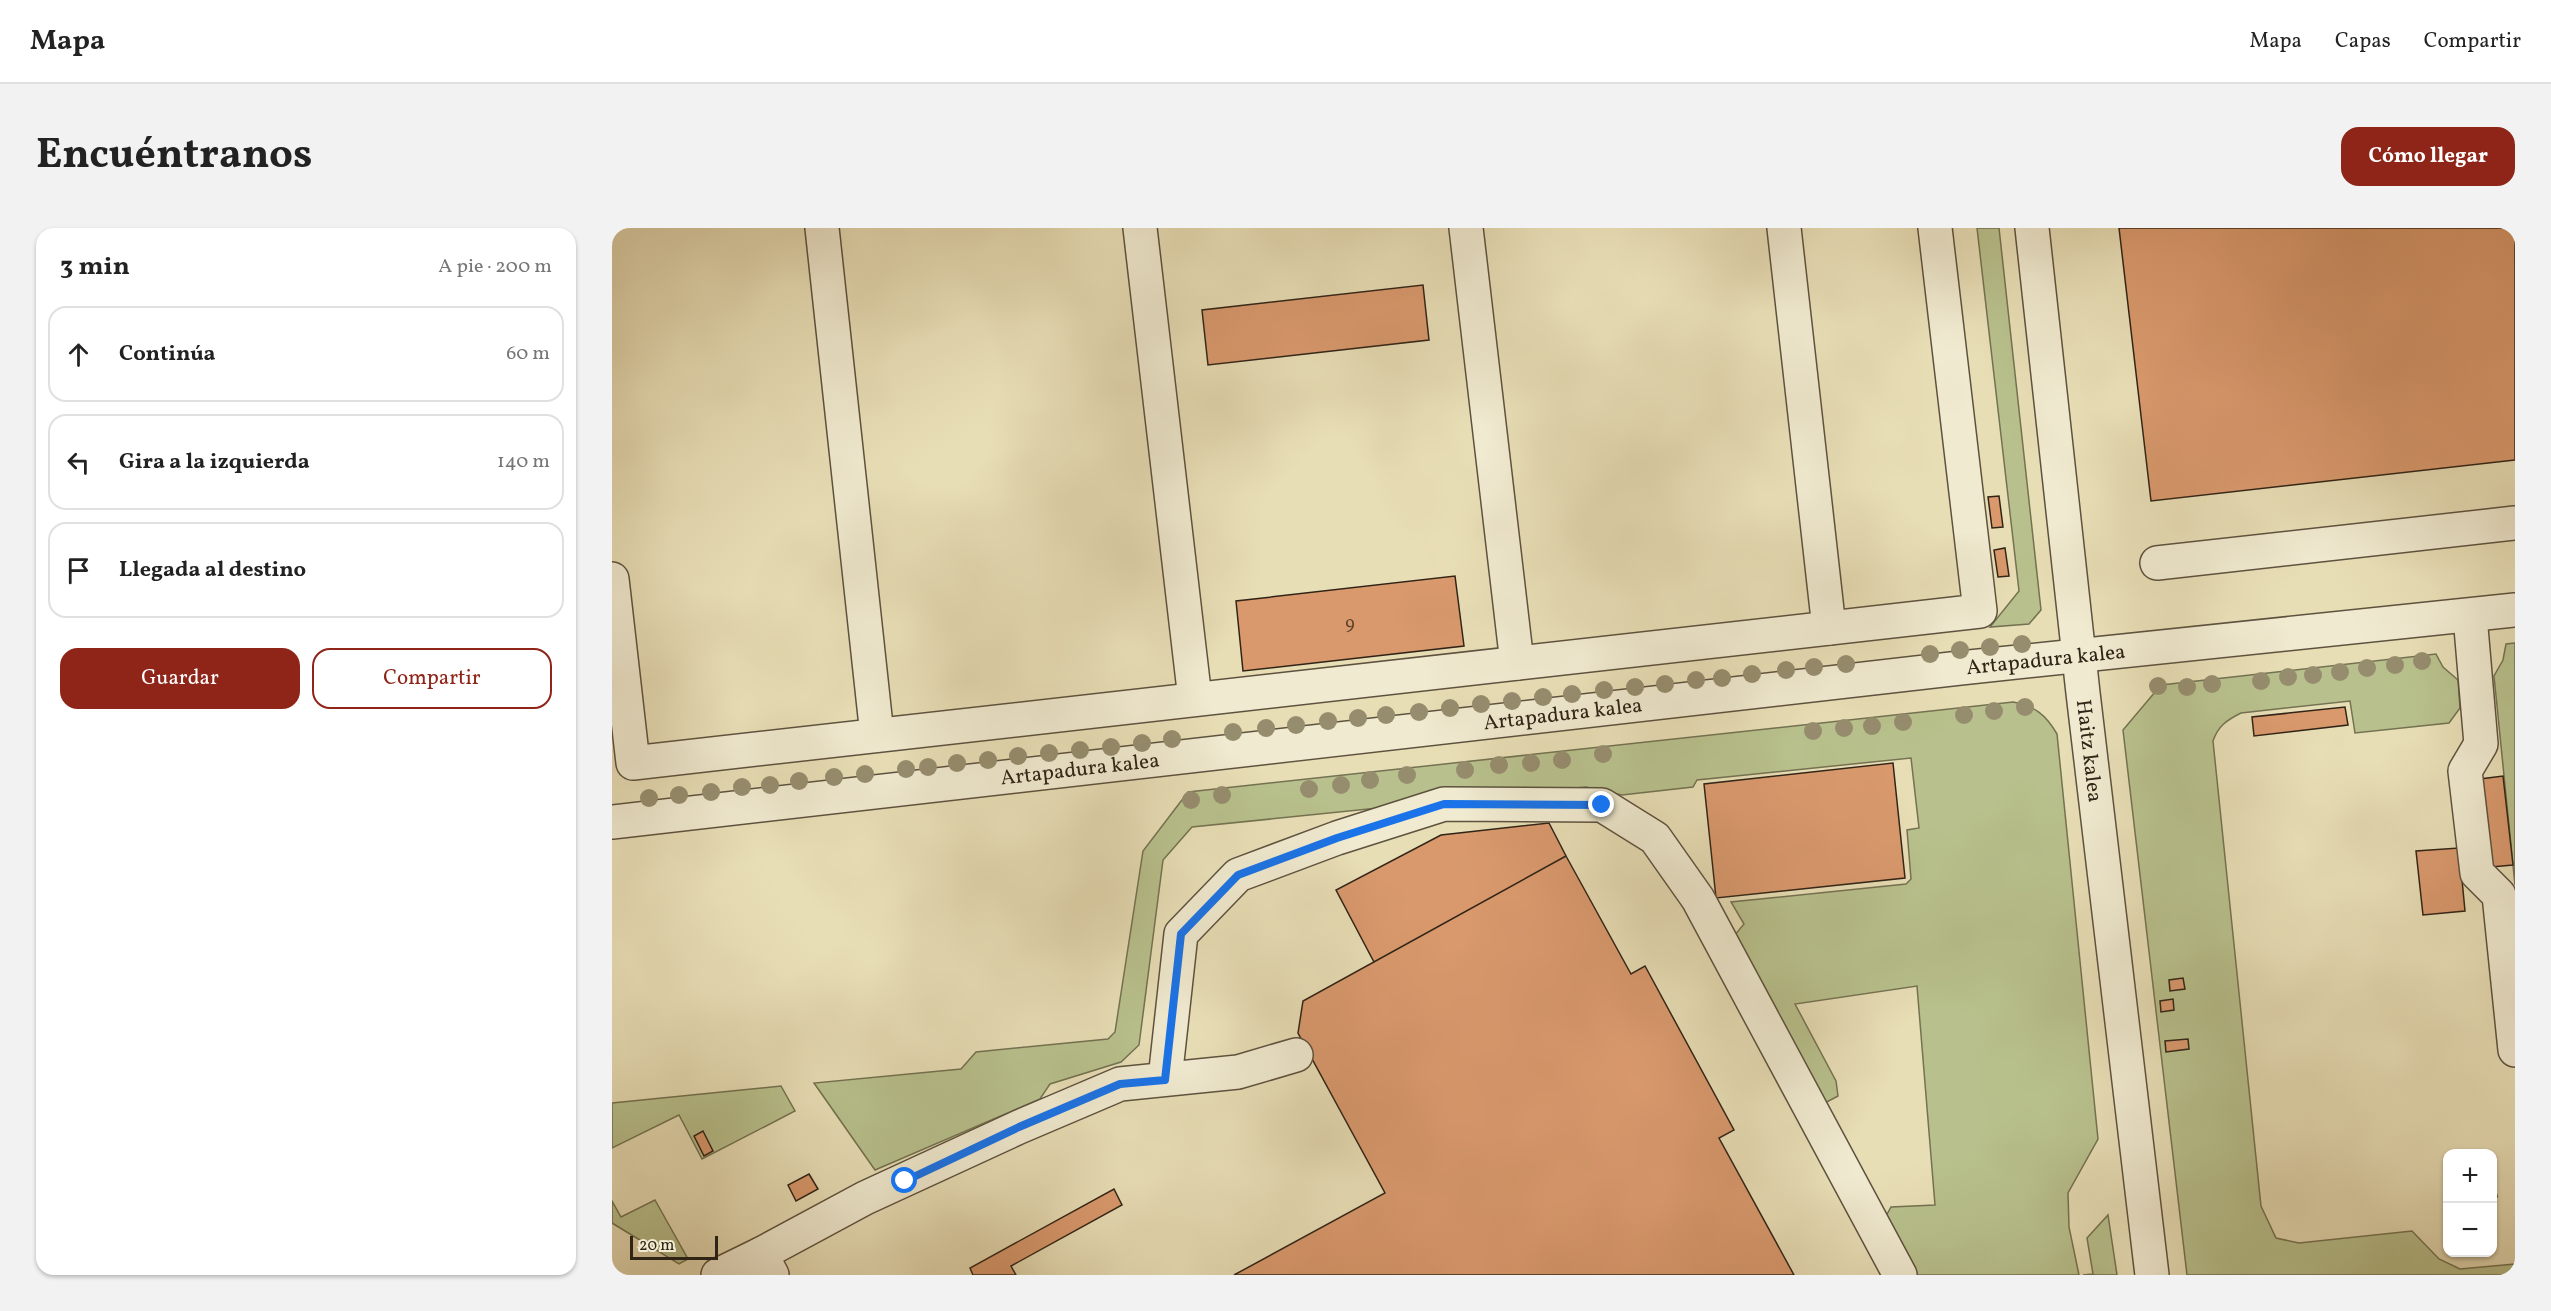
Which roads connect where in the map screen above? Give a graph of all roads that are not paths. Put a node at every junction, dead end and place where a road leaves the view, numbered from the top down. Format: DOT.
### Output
graph roads {
  1 [pos="822,228"];
  2 [pos="1140,228"];
  3 [pos="1466,228"];
  4 [pos="1784,228"];
  5 [pos="1935,228"];
  6 [pos="2032,228"];
  7 [pos="2515,523"];
  8 [pos="2157,563"];
  9 [pos="612,579"];
  10 [pos="2515,610"];
  11 [pos="2470,616"];
  12 [pos="1829,628"];
  13 [pos="2079,656"];
  14 [pos="1517,663"];
  15 [pos="1195,699"];
  16 [pos="877,735"];
  17 [pos="612,822"];
  18 [pos="2515,1050"];
  19 [pos="1296,1055"];
  20 [pos="1165,1080"];
  21 [pos="766,1264"];
  22 [pos="717,1275"];
  23 [pos="1900,1275"];
  24 [pos="2152,1275"];
  1 -- 16 [label="street"];
  2 -- 15 [label="street"];
  3 -- 14 [label="street"];
  4 -- 12 [label="street"];
  5 -- 12 [label="street"];
  6 -- 13 [label="street, Haitz kalea"];
  7 -- 8 [label="street"];
  9 -- 16 [label="street"];
  10 -- 11 [label="street, Artapadura kalea"];
  11 -- 13 [label="street, Artapadura kalea"];
  11 -- 18 [label="street"];
  12 -- 14 [label="street"];
  13 -- 17 [label="street, Artapadura kalea"];
  13 -- 24 [label="street, Haitz kalea"];
  14 -- 15 [label="street"];
  15 -- 16 [label="street"];
  19 -- 20 [label="street"];
  20 -- 21 [label="street"];
  20 -- 23 [label="street"];
  21 -- 22 [label="street"];
}
